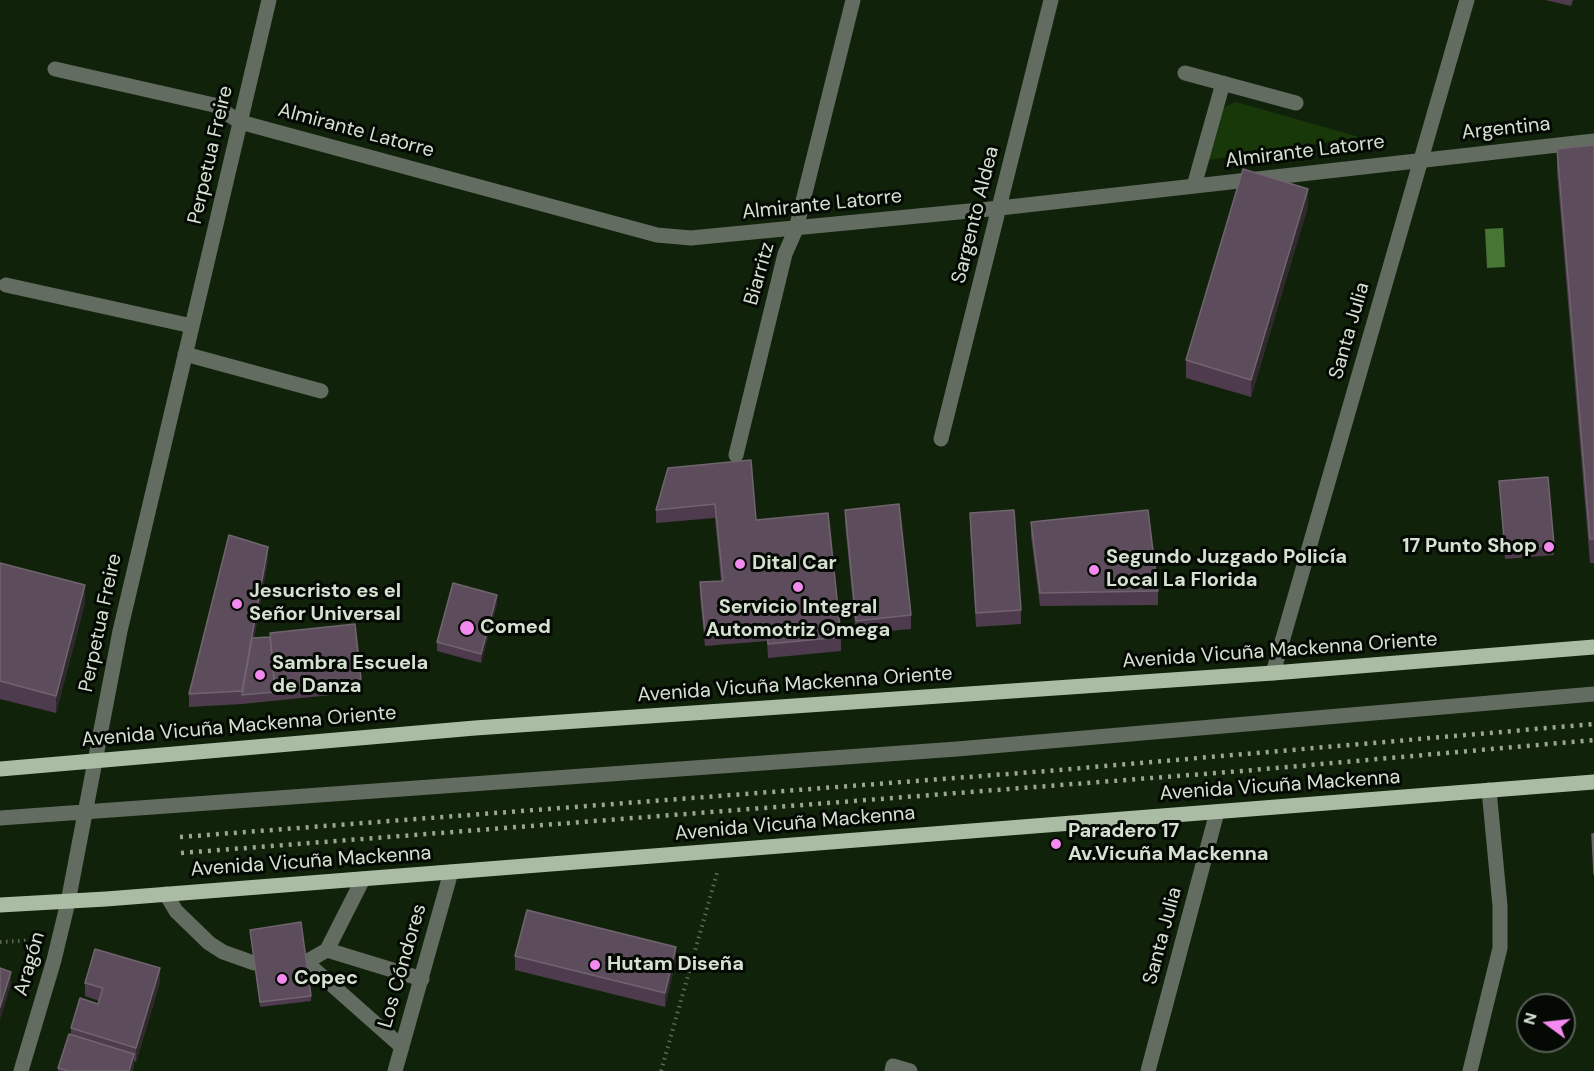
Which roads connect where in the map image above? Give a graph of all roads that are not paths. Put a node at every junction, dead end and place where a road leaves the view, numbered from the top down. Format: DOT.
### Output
graph roads {
  1 [pos="269,0"];
  2 [pos="853,0"];
  3 [pos="1051,0"];
  4 [pos="1467,0"];
  5 [pos="55,69"];
  6 [pos="1185,73"];
  7 [pos="1223,83"];
  8 [pos="1296,103"];
  9 [pos="240,122"];
  10 [pos="1594,141"];
  11 [pos="1421,159"];
  12 [pos="1194,186"];
  13 [pos="1000,208"];
  14 [pos="796,229"];
  15 [pos="6,285"];
  16 [pos="192,326"];
  17 [pos="185,354"];
  18 [pos="321,391"];
  19 [pos="941,439"];
  20 [pos="736,455"];
  21 [pos="1594,647"];
  22 [pos="1273,673"];
  23 [pos="1594,694"];
  24 [pos="94,760"];
  25 [pos="0,769"];
  26 [pos="1594,782"];
  27 [pos="1489,790"];
  28 [pos="85,811"];
  29 [pos="1217,812"];
  30 [pos="0,818"];
  31 [pos="452,872"];
  32 [pos="363,879"];
  33 [pos="166,894"];
  34 [pos="68,902"];
  35 [pos="0,905"];
  36 [pos="327,950"];
  37 [pos="254,963"];
  38 [pos="422,979"];
  39 [pos="402,1047"];
  40 [pos="21,1071"];
  41 [pos="395,1071"];
  42 [pos="892,1071"];
  43 [pos="910,1071"];
  44 [pos="1148,1071"];
  45 [pos="1470,1071"];
  1 -- 9 [label="street, Perpetua Freire"];
  2 -- 14 [label="street, Biarritz"];
  3 -- 13 [label="street, Sargento Aldea"];
  4 -- 11 [label="street, Santa Julia"];
  5 -- 9 [label="street, Almirante Latorre"];
  6 -- 7 [label="street"];
  7 -- 8 [label="street"];
  7 -- 12 [label="street"];
  9 -- 14 [label="street, Almirante Latorre"];
  9 -- 16 [label="street, Perpetua Freire"];
  10 -- 11 [label="street, Argentina"];
  11 -- 12 [label="street, Almirante Latorre"];
  11 -- 22 [label="street, Santa Julia"];
  12 -- 13 [label="street, Almirante Latorre"];
  13 -- 14 [label="street, Almirante Latorre"];
  13 -- 19 [label="street, Sargento Aldea"];
  14 -- 20 [label="street, Biarritz"];
  15 -- 16 [label="street"];
  16 -- 17 [label="street, Perpetua Freire"];
  17 -- 18 [label="street"];
  17 -- 24 [label="street, Perpetua Freire"];
  21 -- 22 [label="main road, Avenida Vicuña Mackenna Oriente"];
  22 -- 24 [label="main road, Avenida Vicuña Mackenna Oriente"];
  23 -- 28 [label="street"];
  24 -- 25 [label="main road, Avenida Vicuña Mackenna Oriente"];
  24 -- 28 [label="street, Perpetua Freire"];
  26 -- 27 [label="main road, Avenida Vicuña Mackenna"];
  27 -- 29 [label="main road, Avenida Vicuña Mackenna"];
  27 -- 45 [label="street"];
  28 -- 30 [label="street"];
  28 -- 34 [label="street, Perpetua Freire"];
  29 -- 31 [label="main road, Avenida Vicuña Mackenna"];
  29 -- 44 [label="street, Santa Julia"];
  31 -- 32 [label="main road, Avenida Vicuña Mackenna"];
  31 -- 38 [label="street, Los Cóndores"];
  32 -- 33 [label="main road, Avenida Vicuña Mackenna"];
  32 -- 36 [label="street"];
  33 -- 34 [label="main road, Avenida Vicuña Mackenna"];
  33 -- 37 [label="street"];
  34 -- 35 [label="main road, Avenida Vicuña Mackenna"];
  34 -- 40 [label="street, Aragón"];
  36 -- 38 [label="street"];
  36 -- 39 [label="street"];
  38 -- 39 [label="street, Los Cóndores"];
  39 -- 41 [label="street, Los Cóndores"];
  42 -- 43 [label="street"];
}
